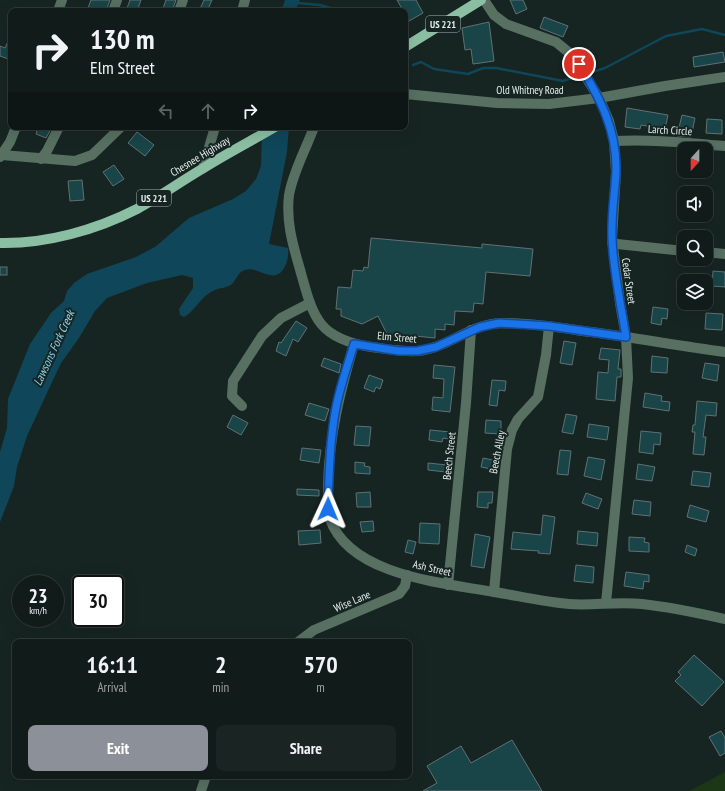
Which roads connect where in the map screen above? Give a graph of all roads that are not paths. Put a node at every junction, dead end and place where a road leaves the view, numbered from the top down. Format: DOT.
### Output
graph roads {
  1 [pos="482,0"];
  2 [pos="408,45"];
  3 [pos="725,77"];
  4 [pos="408,94"];
  5 [pos="599,98"];
  6 [pos="15,130"];
  7 [pos="58,130"];
  8 [pos="118,130"];
  9 [pos="214,130"];
  10 [pos="270,130"];
  11 [pos="313,130"];
  12 [pos="614,141"];
  13 [pos="725,146"];
  14 [pos="1,156"];
  15 [pos="41,159"];
  16 [pos="203,168"];
  17 [pos="612,242"];
  18 [pos="0,243"];
  19 [pos="677,250"];
  20 [pos="713,253"];
  21 [pos="725,254"];
  22 [pos="310,303"];
  23 [pos="549,326"];
  24 [pos="471,330"];
  25 [pos="626,337"];
  26 [pos="354,344"];
  27 [pos="725,352"];
  28 [pos="242,406"];
  29 [pos="407,575"];
  30 [pos="448,585"];
  31 [pos="494,592"];
  32 [pos="606,603"];
  33 [pos="725,619"];
  34 [pos="302,639"];
  35 [pos="205,779"];
  36 [pos="201,791"];
  1 -- 2 [label="main road, US 221"];
  1 -- 5 [label="street, Cedar Street"];
  3 -- 5 [label="street, Old Whitney Road"];
  4 -- 5 [label="street, Old Whitney Road"];
  5 -- 12 [label="street, Cedar Street"];
  6 -- 14 [label="street"];
  7 -- 15 [label="street"];
  8 -- 15 [label="street"];
  9 -- 16 [label="street"];
  10 -- 16 [label="main road, Chesnee Highway / US 221"];
  11 -- 22 [label="street, Elm Street"];
  12 -- 13 [label="street, Larch Circle"];
  12 -- 17 [label="street, Cedar Street"];
  14 -- 15 [label="street"];
  16 -- 18 [label="main road, Chesnee Highway / US 221"];
  17 -- 19 [label="street"];
  17 -- 25 [label="street, Cedar Street"];
  20 -- 21 [label="street"];
  22 -- 26 [label="street, Elm Street"];
  22 -- 28 [label="street"];
  23 -- 24 [label="street, Elm Street"];
  23 -- 25 [label="street, Elm Street"];
  23 -- 31 [label="street, Beech Alley"];
  24 -- 26 [label="street, Elm Street"];
  24 -- 30 [label="street, Beech Street"];
  25 -- 27 [label="street, Elm Street"];
  25 -- 32 [label="street, Cedar Street"];
  26 -- 29 [label="street, Ash Street"];
  29 -- 30 [label="street, Ash Street"];
  29 -- 34 [label="street, Wise Lane"];
  30 -- 31 [label="street, Ash Street"];
  31 -- 32 [label="street, Ash Street"];
  32 -- 33 [label="street, Ash Street"];
  35 -- 36 [label="street"];
}
